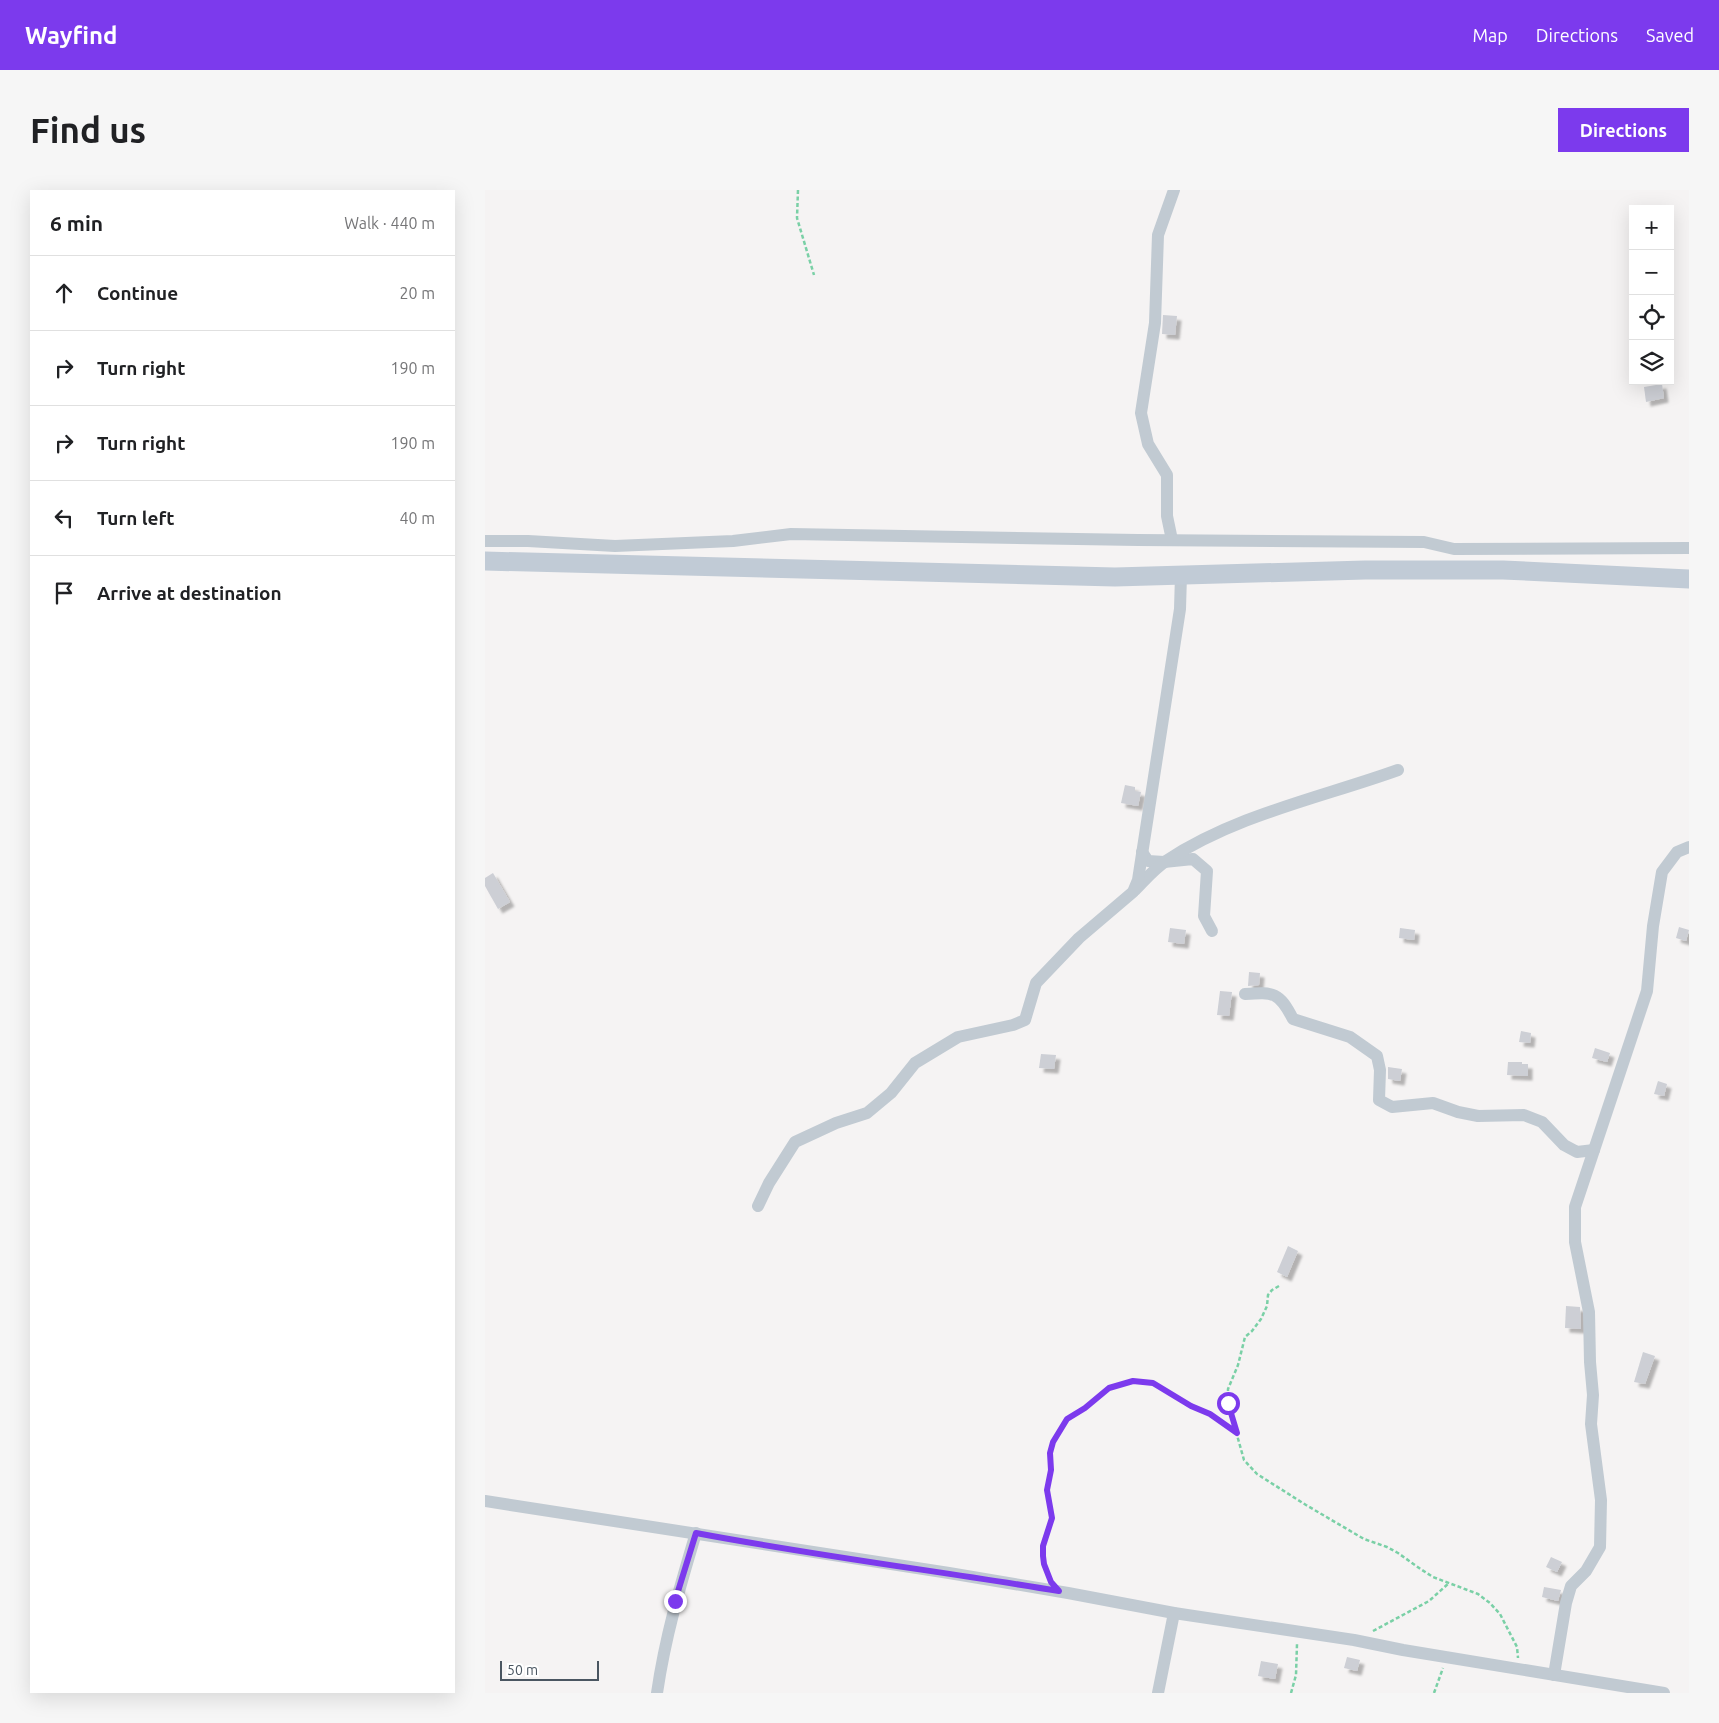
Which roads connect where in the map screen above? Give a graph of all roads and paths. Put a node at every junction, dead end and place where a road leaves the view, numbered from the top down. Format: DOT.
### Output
graph roads {
  1 [pos="798,190"];
  2 [pos="1174,190"];
  3 [pos="814,275"];
  4 [pos="1171,540"];
  5 [pos="485,541"];
  6 [pos="1689,548"];
  7 [pos="485,561"];
  8 [pos="1181,575"];
  9 [pos="1689,579"];
  10 [pos="1397,770"];
  11 [pos="1689,847"];
  12 [pos="1142,852"];
  13 [pos="1164,862"];
  14 [pos="1133,892"];
  15 [pos="1212,931"];
  16 [pos="1245,994"];
  17 [pos="1595,1150"];
  18 [pos="758,1206"];
  19 [pos="1279,1286"];
  20 [pos="1237,1433"];
  21 [pos="485,1501"];
  22 [pos="696,1533"];
  23 [pos="1449,1583"];
  24 [pos="1059,1591"];
  25 [pos="1174,1613"];
  26 [pos="1297,1632"];
  27 [pos="1361,1642"];
  28 [pos="1447,1657"];
  29 [pos="1519,1669"];
  30 [pos="1554,1675"];
  31 [pos="657,1693"];
  32 [pos="1158,1693"];
  33 [pos="1291,1693"];
  34 [pos="1434,1693"];
  35 [pos="1664,1693"];
  1 -- 3 [label="path"];
  2 -- 4 [label="street"];
  4 -- 5 [label="street"];
  4 -- 6 [label="street"];
  7 -- 8 [label="street"];
  8 -- 9 [label="street"];
  8 -- 12 [label="street"];
  10 -- 13 [label="street"];
  11 -- 17 [label="street"];
  12 -- 13 [label="street"];
  12 -- 14 [label="street"];
  13 -- 14 [label="street"];
  13 -- 15 [label="street"];
  14 -- 18 [label="street"];
  16 -- 17 [label="street"];
  17 -- 30 [label="street"];
  19 -- 20 [label="path"];
  20 -- 23 [label="path"];
  20 -- 24 [label="path"];
  21 -- 22 [label="street"];
  22 -- 24 [label="street"];
  22 -- 31 [label="street"];
  23 -- 27 [label="path"];
  23 -- 29 [label="path"];
  24 -- 25 [label="street"];
  25 -- 26 [label="street"];
  25 -- 32 [label="street"];
  26 -- 27 [label="street"];
  26 -- 33 [label="path"];
  27 -- 28 [label="street"];
  28 -- 29 [label="street"];
  28 -- 34 [label="path"];
  29 -- 30 [label="street"];
  30 -- 35 [label="street"];
}
